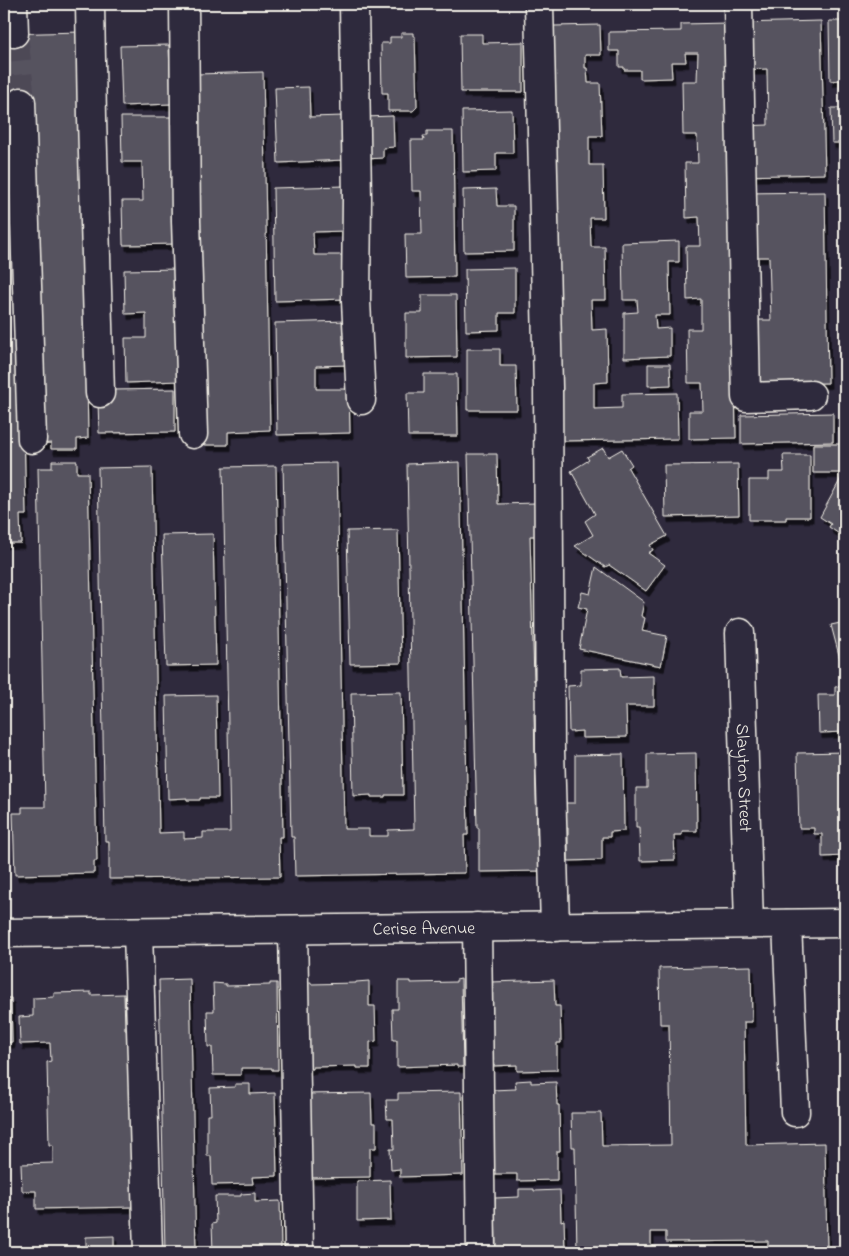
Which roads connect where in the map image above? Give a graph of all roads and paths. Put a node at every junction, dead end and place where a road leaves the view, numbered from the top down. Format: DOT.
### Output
graph roads {
  1 [pos="14,4"];
  2 [pos="90,4"];
  3 [pos="184,4"];
  4 [pos="354,4"];
  5 [pos="538,4"];
  6 [pos="738,4"];
  7 [pos="14,33"];
  8 [pos="21,102"];
  9 [pos="100,393"];
  10 [pos="811,395"];
  11 [pos="361,400"];
  12 [pos="193,434"];
  13 [pos="32,440"];
  14 [pos="740,633"];
  15 [pos="845,923"];
  16 [pos="749,924"];
  17 [pos="787,924"];
  18 [pos="555,926"];
  19 [pos="477,927"];
  20 [pos="293,930"];
  21 [pos="138,932"];
  22 [pos="4,933"];
  23 [pos="795,1112"];
  24 [pos="148,1252"];
  25 [pos="299,1252"];
  26 [pos="481,1252"];
  1 -- 7 [label="street"];
  2 -- 9 [label="street"];
  3 -- 12 [label="street"];
  4 -- 11 [label="street"];
  5 -- 18 [label="street"];
  6 -- 10 [label="street"];
  8 -- 13 [label="street"];
  14 -- 16 [label="street, Slayton Street"];
  15 -- 17 [label="street, Cerise Avenue"];
  16 -- 17 [label="street, Cerise Avenue"];
  16 -- 18 [label="street, Cerise Avenue"];
  17 -- 23 [label="street"];
  18 -- 19 [label="street, Cerise Avenue"];
  19 -- 20 [label="street, Cerise Avenue"];
  19 -- 26 [label="street"];
  20 -- 21 [label="street, Cerise Avenue"];
  20 -- 25 [label="street"];
  21 -- 22 [label="street, Cerise Avenue"];
  21 -- 24 [label="street"];
}
